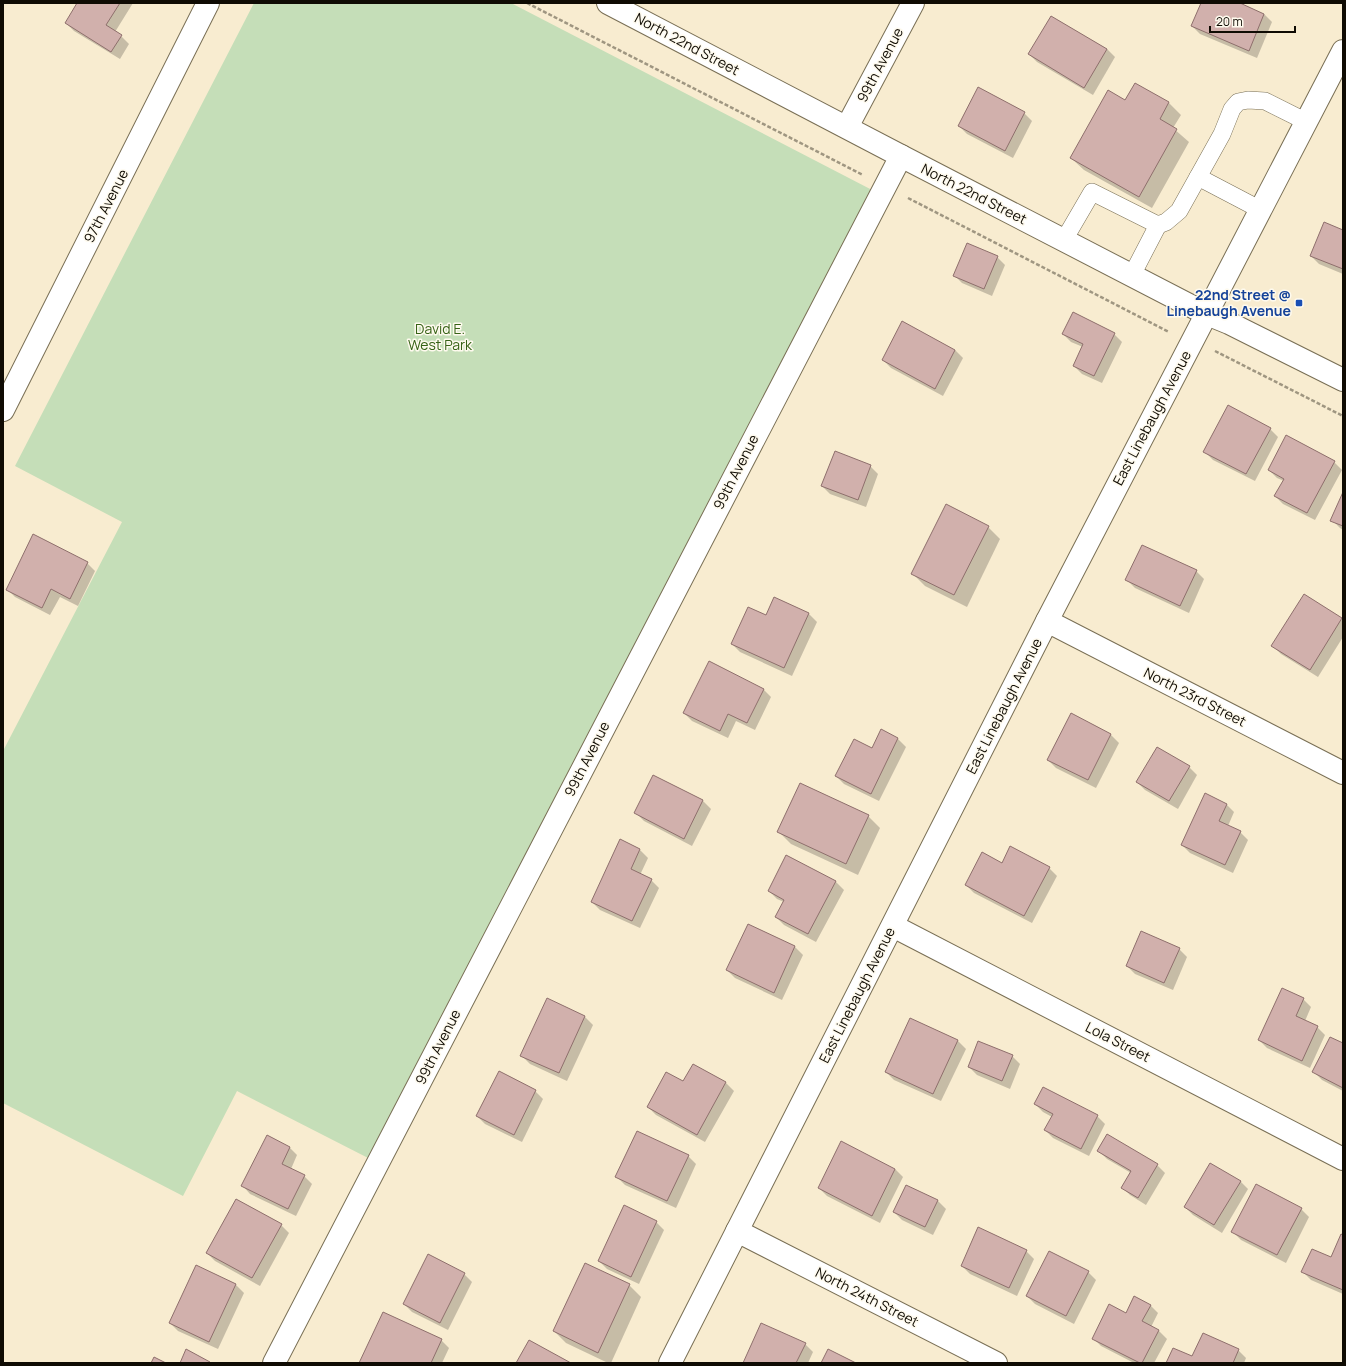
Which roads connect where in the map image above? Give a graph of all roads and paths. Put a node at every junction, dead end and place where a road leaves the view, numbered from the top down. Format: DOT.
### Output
graph roads {
  1 [pos="208,3"];
  2 [pos="527,3"];
  3 [pos="608,3"];
  4 [pos="913,3"];
  5 [pos="1343,51"];
  6 [pos="1306,122"];
  7 [pos="847,127"];
  8 [pos="901,156"];
  9 [pos="1198,177"];
  10 [pos="884,186"];
  11 [pos="1261,210"];
  12 [pos="1158,225"];
  13 [pos="1064,240"];
  14 [pos="1132,275"];
  15 [pos="1207,314"];
  16 [pos="1173,334"];
  17 [pos="1213,350"];
  18 [pos="1343,380"];
  19 [pos="3,410"];
  20 [pos="1343,416"];
  21 [pos="1046,620"];
  22 [pos="1343,773"];
  23 [pos="893,926"];
  24 [pos="1343,1159"];
  25 [pos="737,1231"];
  26 [pos="274,1363"];
  27 [pos="670,1363"];
  28 [pos="996,1363"];
  1 -- 19 [label="street, 97th Avenue"];
  2 -- 10 [label="path"];
  3 -- 7 [label="street, North 22nd Street"];
  4 -- 7 [label="street, 99th Avenue"];
  5 -- 6 [label="street, East Linebaugh Avenue"];
  6 -- 9 [label="lane"];
  6 -- 11 [label="street, East Linebaugh Avenue"];
  7 -- 8 [label="street, North 22nd Street"];
  8 -- 10 [label="street, 99th Avenue"];
  8 -- 13 [label="street, North 22nd Street"];
  9 -- 11 [label="lane"];
  9 -- 12 [label="lane"];
  10 -- 16 [label="path"];
  10 -- 26 [label="street, 99th Avenue"];
  11 -- 15 [label="street, East Linebaugh Avenue"];
  12 -- 13 [label="lane"];
  12 -- 14 [label="lane"];
  13 -- 14 [label="street, North 22nd Street"];
  14 -- 15 [label="street, North 22nd Street"];
  15 -- 18 [label="street, North 22nd Street"];
  15 -- 21 [label="street, East Linebaugh Avenue"];
  17 -- 20 [label="path"];
  21 -- 22 [label="street, North 23rd Street"];
  21 -- 23 [label="street, East Linebaugh Avenue"];
  23 -- 24 [label="street, Lola Street"];
  23 -- 25 [label="street, East Linebaugh Avenue"];
  25 -- 27 [label="street, East Linebaugh Avenue"];
  25 -- 28 [label="street, North 24th Street"];
}
